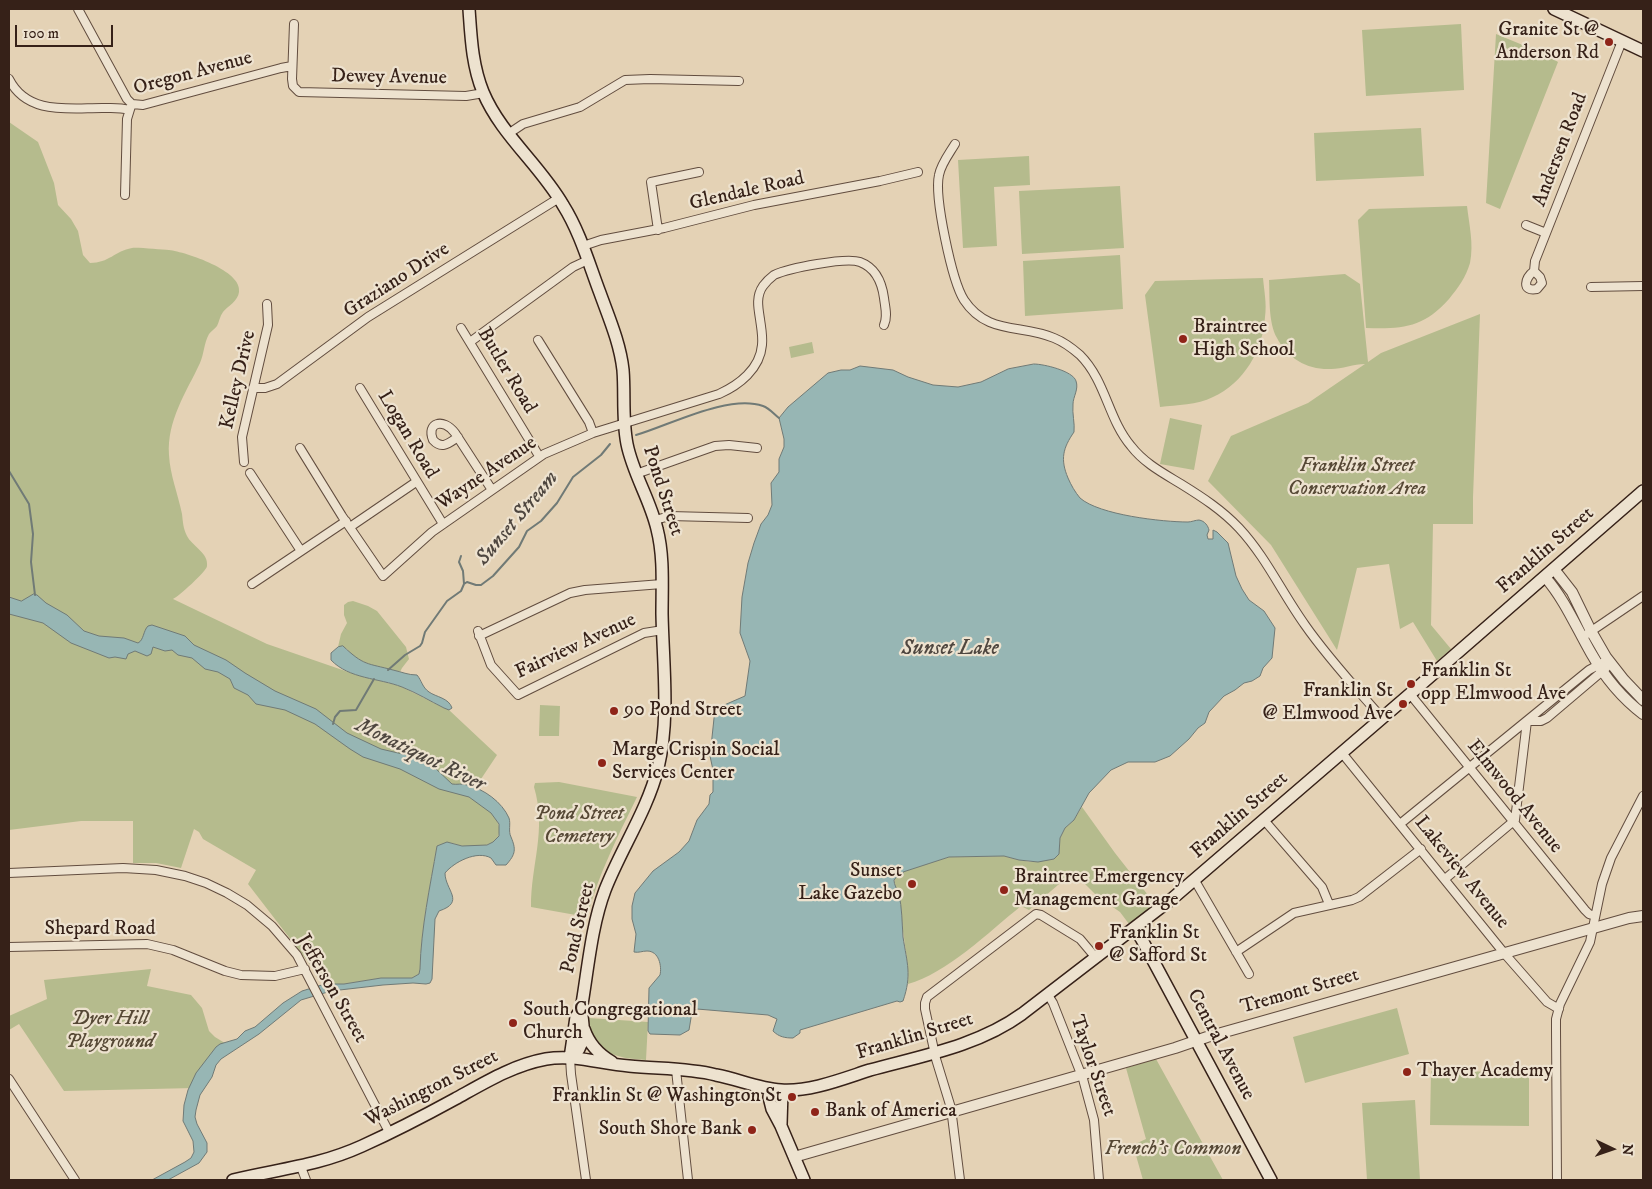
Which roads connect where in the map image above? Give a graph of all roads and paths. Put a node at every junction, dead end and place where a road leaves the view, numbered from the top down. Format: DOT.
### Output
graph roads {
  1 [pos="78,9"];
  2 [pos="469,9"];
  3 [pos="1554,9"];
  4 [pos="294,24"];
  5 [pos="1622,41"];
  6 [pos="1643,51"];
  7 [pos="292,66"];
  8 [pos="9,79"];
  9 [pos="739,81"];
  10 [pos="484,93"];
  11 [pos="130,107"];
  12 [pos="508,134"];
  13 [pos="955,144"];
  14 [pos="699,172"];
  15 [pos="918,172"];
  16 [pos="125,195"];
  17 [pos="559,198"];
  18 [pos="1526,225"];
  19 [pos="658,230"];
  20 [pos="1546,233"];
  21 [pos="583,246"];
  22 [pos="588,260"];
  23 [pos="1534,272"];
  24 [pos="1643,286"];
  25 [pos="1591,287"];
  26 [pos="267,304"];
  27 [pos="884,324"];
  28 [pos="461,328"];
  29 [pos="538,340"];
  30 [pos="470,342"];
  31 [pos="253,388"];
  32 [pos="360,388"];
  33 [pos="624,423"];
  34 [pos="593,433"];
  35 [pos="458,437"];
  36 [pos="300,448"];
  37 [pos="757,448"];
  38 [pos="540,456"];
  39 [pos="244,462"];
  40 [pos="250,473"];
  41 [pos="636,474"];
  42 [pos="416,482"];
  43 [pos="492,490"];
  44 [pos="1643,491"];
  45 [pos="748,518"];
  46 [pos="655,520"];
  47 [pos="348,524"];
  48 [pos="443,524"];
  49 [pos="301,551"];
  50 [pos="1554,569"];
  51 [pos="1545,578"];
  52 [pos="252,584"];
  53 [pos="662,584"];
  54 [pos="1643,596"];
  55 [pos="663,630"];
  56 [pos="1587,634"];
  57 [pos="1609,662"];
  58 [pos="1600,668"];
  59 [pos="1410,694"];
  60 [pos="1643,700"];
  61 [pos="1643,714"];
  62 [pos="1382,718"];
  63 [pos="1527,721"];
  64 [pos="1342,753"];
  65 [pos="1470,768"];
  66 [pos="1643,796"];
  67 [pos="1264,820"];
  68 [pos="1514,822"];
  69 [pos="1400,824"];
  70 [pos="1421,849"];
  71 [pos="9,873"];
  72 [pos="1194,879"];
  73 [pos="1445,879"];
  74 [pos="1329,904"];
  75 [pos="1595,916"];
  76 [pos="1643,916"];
  77 [pos="1593,928"];
  78 [pos="1134,929"];
  79 [pos="9,947"];
  80 [pos="1236,952"];
  81 [pos="1504,952"];
  82 [pos="1096,958"];
  83 [pos="305,969"];
  84 [pos="1249,974"];
  85 [pos="1048,995"];
  86 [pos="1559,1009"];
  87 [pos="581,1010"];
  88 [pos="583,1024"];
  89 [pos="1196,1040"];
  90 [pos="935,1052"];
  91 [pos="570,1058"];
  92 [pos="622,1066"];
  93 [pos="676,1070"];
  94 [pos="1081,1075"];
  95 [pos="9,1079"];
  96 [pos="770,1089"];
  97 [pos="782,1091"];
  98 [pos="951,1112"];
  99 [pos="782,1126"];
  100 [pos="389,1132"];
  101 [pos="794,1157"];
  102 [pos="301,1167"];
  103 [pos="74,1180"];
  104 [pos="233,1180"];
  105 [pos="306,1180"];
  106 [pos="586,1180"];
  107 [pos="688,1180"];
  108 [pos="804,1180"];
  109 [pos="960,1180"];
  110 [pos="1100,1180"];
  111 [pos="1271,1180"];
  112 [pos="1557,1180"];
  1 -- 11 [label="street"];
  2 -- 10 [label="main road, Pond Street"];
  3 -- 5 [label="main road"];
  4 -- 7 [label="street"];
  5 -- 6 [label="main road"];
  5 -- 20 [label="street, Andersen Road"];
  7 -- 10 [label="street, Dewey Avenue"];
  7 -- 11 [label="street, Oregon Avenue"];
  8 -- 11 [label="street"];
  9 -- 12 [label="street"];
  10 -- 12 [label="main road, Pond Street"];
  11 -- 16 [label="street, Oregon Avenue"];
  12 -- 17 [label="main road, Pond Street"];
  13 -- 62 [label="street"];
  14 -- 19 [label="street"];
  15 -- 19 [label="street, Glendale Road"];
  17 -- 21 [label="main road, Pond Street"];
  17 -- 31 [label="street, Graziano Drive"];
  18 -- 20 [label="street"];
  19 -- 21 [label="street, Glendale Road"];
  20 -- 23 [label="street, Andersen Road"];
  21 -- 22 [label="main road, Pond Street"];
  22 -- 30 [label="street"];
  22 -- 33 [label="main road, Pond Street"];
  24 -- 25 [label="street"];
  26 -- 31 [label="street, Kelley Drive"];
  27 -- 33 [label="street, Wayne Avenue"];
  28 -- 30 [label="street, Butler Road"];
  29 -- 34 [label="street"];
  30 -- 38 [label="street, Butler Road"];
  31 -- 39 [label="street, Kelley Drive"];
  32 -- 42 [label="street, Logan Road"];
  33 -- 34 [label="street, Wayne Avenue"];
  33 -- 41 [label="main road, Pond Street"];
  34 -- 38 [label="street, Wayne Avenue"];
  35 -- 43 [label="street"];
  36 -- 47 [label="street"];
  37 -- 41 [label="street"];
  38 -- 43 [label="street, Wayne Avenue"];
  40 -- 49 [label="street"];
  41 -- 46 [label="main road, Pond Street"];
  42 -- 47 [label="street"];
  42 -- 48 [label="street, Logan Road"];
  43 -- 48 [label="street, Wayne Avenue"];
  44 -- 50 [label="main road, Franklin Street"];
  45 -- 46 [label="street"];
  46 -- 53 [label="main road, Pond Street"];
  47 -- 48 [label="street, Wayne Avenue"];
  47 -- 49 [label="street"];
  49 -- 52 [label="street"];
  50 -- 51 [label="main road, Franklin Street"];
  50 -- 56 [label="street"];
  51 -- 56 [label="street"];
  51 -- 59 [label="main road, Franklin Street"];
  53 -- 55 [label="main road, Pond Street"];
  53 -- 55 [label="street, Fairview Avenue"];
  54 -- 56 [label="street"];
  55 -- 87 [label="main road, Pond Street"];
  56 -- 57 [label="street"];
  56 -- 58 [label="street"];
  57 -- 58 [label="street"];
  57 -- 60 [label="street"];
  58 -- 61 [label="street"];
  58 -- 63 [label="street"];
  59 -- 62 [label="main road, Franklin Street"];
  59 -- 65 [label="street, Elmwood Avenue"];
  62 -- 64 [label="main road, Franklin Street"];
  63 -- 65 [label="street"];
  63 -- 68 [label="street"];
  64 -- 67 [label="main road, Franklin Street"];
  64 -- 69 [label="street, Lakeview Avenue"];
  65 -- 68 [label="street, Elmwood Avenue"];
  65 -- 69 [label="street"];
  66 -- 75 [label="street"];
  67 -- 72 [label="main road, Franklin Street"];
  67 -- 74 [label="street"];
  68 -- 73 [label="street"];
  68 -- 75 [label="street, Elmwood Avenue"];
  69 -- 70 [label="street, Lakeview Avenue"];
  70 -- 73 [label="street, Lakeview Avenue"];
  70 -- 74 [label="street"];
  71 -- 83 [label="street, Jefferson Street"];
  72 -- 78 [label="main road, Franklin Street"];
  72 -- 80 [label="street"];
  73 -- 81 [label="street, Lakeview Avenue"];
  74 -- 80 [label="street"];
  75 -- 77 [label="street"];
  76 -- 77 [label="street, Tremont Street"];
  77 -- 81 [label="street, Tremont Street"];
  77 -- 86 [label="street"];
  78 -- 82 [label="main road, Franklin Street"];
  78 -- 89 [label="main road, Central Avenue"];
  79 -- 83 [label="street, Shepard Road"];
  80 -- 84 [label="street"];
  81 -- 86 [label="street, Lakeview Avenue"];
  81 -- 89 [label="street, Tremont Street"];
  82 -- 85 [label="main road, Franklin Street"];
  82 -- 90 [label="street"];
  83 -- 100 [label="street, Jefferson Street"];
  85 -- 90 [label="main road, Franklin Street"];
  85 -- 94 [label="street, Taylor Street"];
  86 -- 112 [label="street"];
  87 -- 88 [label="main road, Pond Street"];
  87 -- 91 [label="main road, Pond Street"];
  88 -- 91 [label="main road, Pond Street"];
  88 -- 92 [label="main road"];
  89 -- 94 [label="street, Tremont Street"];
  89 -- 111 [label="main road, Central Avenue"];
  90 -- 97 [label="main road, Franklin Street"];
  90 -- 98 [label="street"];
  91 -- 92 [label="main road, Washington Street"];
  91 -- 100 [label="main road, Washington Street"];
  91 -- 106 [label="street"];
  92 -- 93 [label="main road, Washington Street"];
  93 -- 96 [label="main road, Washington Street"];
  93 -- 107 [label="street"];
  94 -- 98 [label="street, Tremont Street"];
  94 -- 110 [label="street, Taylor Street"];
  95 -- 103 [label="street"];
  96 -- 97 [label="main road, Washington Street"];
  96 -- 99 [label="main road"];
  97 -- 99 [label="main road"];
  98 -- 101 [label="street, Tremont Street"];
  98 -- 109 [label="street"];
  99 -- 101 [label="main road"];
  100 -- 102 [label="main road, Washington Street"];
  101 -- 108 [label="main road"];
  102 -- 104 [label="main road, Washington Street"];
  102 -- 105 [label="street"];
}
